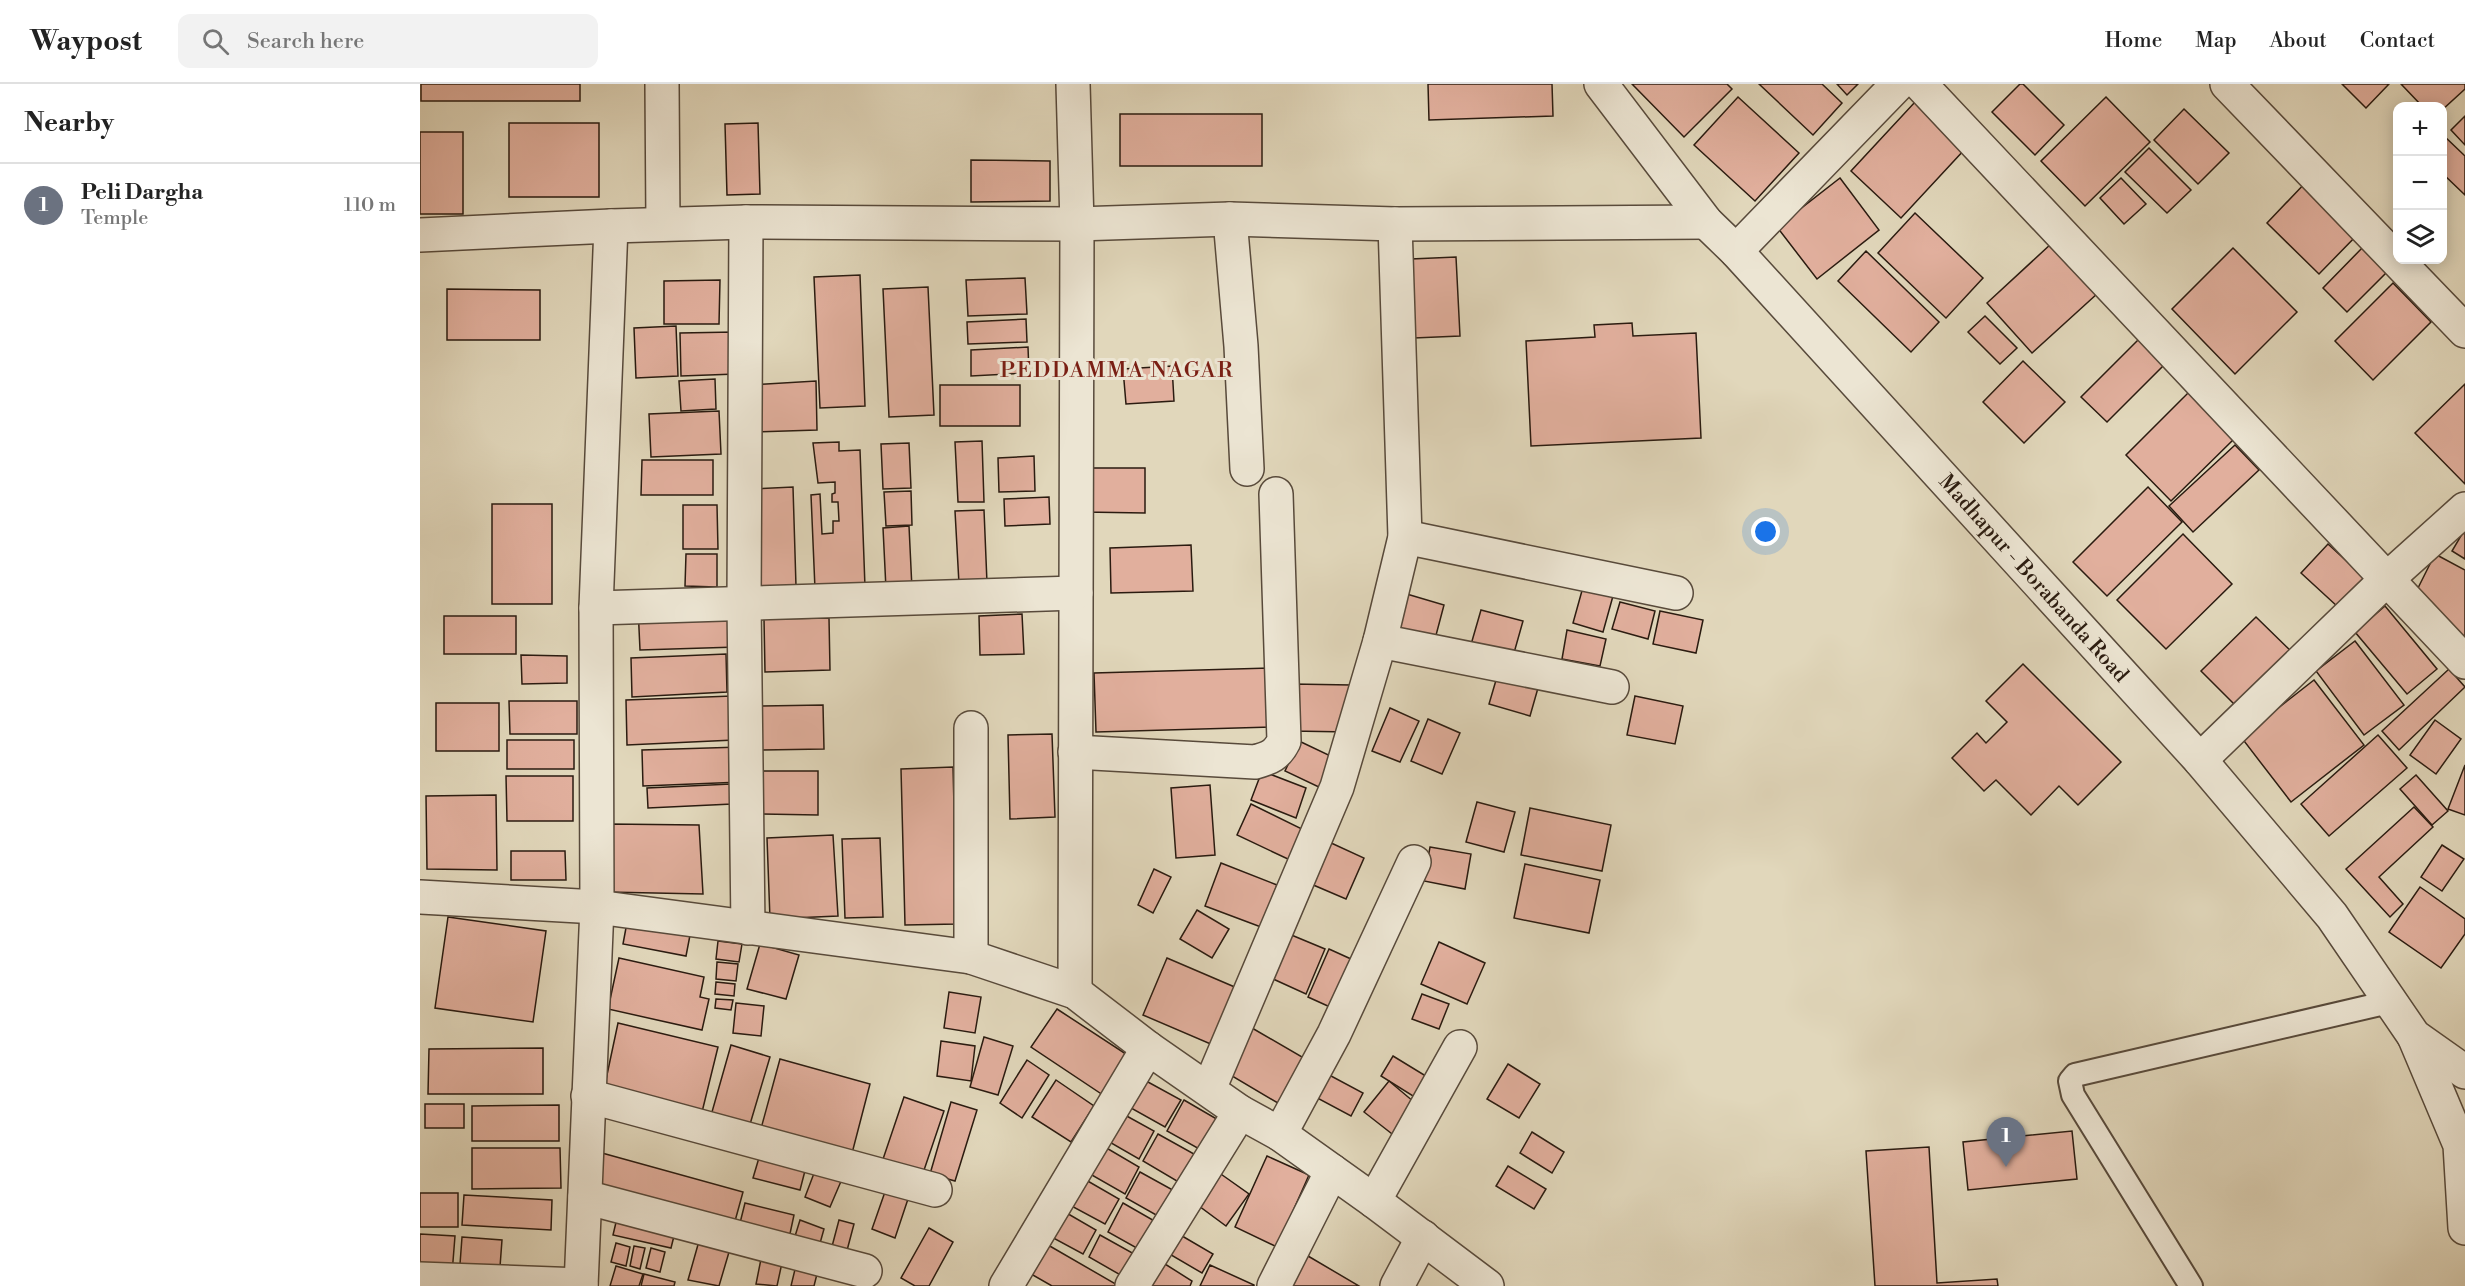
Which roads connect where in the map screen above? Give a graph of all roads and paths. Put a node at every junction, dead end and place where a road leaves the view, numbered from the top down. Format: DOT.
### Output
graph roads {
  1 [pos="662,84"];
  2 [pos="1073,84"];
  3 [pos="1601,84"];
  4 [pos="1898,84"];
  5 [pos="1920,84"];
  6 [pos="2227,84"];
  7 [pos="1230,219"];
  8 [pos="746,222"];
  9 [pos="1706,222"];
  10 [pos="663,224"];
  11 [pos="1077,224"];
  12 [pos="1395,224"];
  13 [pos="611,226"];
  14 [pos="420,235"];
  15 [pos="1736,250"];
  16 [pos="2465,331"];
  17 [pos="1246,469"];
  18 [pos="1276,495"];
  19 [pos="2465,509"];
  20 [pos="1405,537"];
  21 [pos="2386,580"];
  22 [pos="1076,593"];
  23 [pos="1676,593"];
  24 [pos="744,603"];
  25 [pos="596,608"];
  26 [pos="1380,641"];
  27 [pos="2465,662"];
  28 [pos="1612,687"];
  29 [pos="971,728"];
  30 [pos="1075,752"];
  31 [pos="2200,760"];
  32 [pos="1414,862"];
  33 [pos="420,897"];
  34 [pos="597,907"];
  35 [pos="748,928"];
  36 [pos="971,957"];
  37 [pos="1075,992"];
  38 [pos="2389,1002"];
  39 [pos="2414,1036"];
  40 [pos="1460,1047"];
  41 [pos="1148,1048"];
  42 [pos="2465,1072"];
  43 [pos="1209,1089"];
  44 [pos="588,1096"];
  45 [pos="1240,1112"];
  46 [pos="1280,1134"];
  47 [pos="1332,1171"];
  48 [pos="935,1190"];
  49 [pos="585,1197"];
  50 [pos="1374,1201"];
  51 [pos="2465,1228"];
  52 [pos="1422,1237"];
  53 [pos="865,1271"];
  54 [pos="420,1279"];
  55 [pos="581,1285"];
  56 [pos="1006,1286"];
  57 [pos="1132,1286"];
  58 [pos="1274,1286"];
  59 [pos="1397,1286"];
  60 [pos="1487,1286"];
  61 [pos="2190,1286"];
  1 -- 10 [label="street"];
  2 -- 11 [label="street"];
  3 -- 9 [label="street, Madhapur - Borabanda Road"];
  4 -- 15 [label="street"];
  5 -- 21 [label="street"];
  6 -- 16 [label="street"];
  7 -- 11 [label="street"];
  7 -- 12 [label="street"];
  7 -- 17 [label="street"];
  8 -- 10 [label="street"];
  8 -- 11 [label="street"];
  8 -- 24 [label="street"];
  9 -- 12 [label="street"];
  9 -- 15 [label="street, Madhapur - Borabanda Road"];
  10 -- 13 [label="street"];
  11 -- 22 [label="street"];
  12 -- 20 [label="street"];
  13 -- 14 [label="street"];
  13 -- 25 [label="street"];
  15 -- 31 [label="street, Madhapur - Borabanda Road"];
  18 -- 30 [label="street"];
  19 -- 21 [label="street"];
  20 -- 23 [label="street"];
  20 -- 26 [label="street"];
  21 -- 27 [label="street"];
  21 -- 31 [label="street"];
  22 -- 24 [label="street"];
  22 -- 30 [label="street"];
  24 -- 25 [label="street"];
  24 -- 35 [label="street"];
  25 -- 34 [label="street"];
  26 -- 28 [label="street"];
  26 -- 43 [label="street"];
  29 -- 36 [label="street"];
  30 -- 37 [label="street"];
  31 -- 38 [label="street, Madhapur - Borabanda Road"];
  32 -- 46 [label="street"];
  33 -- 34 [label="street"];
  34 -- 35 [label="street"];
  34 -- 44 [label="street"];
  35 -- 36 [label="street"];
  36 -- 37 [label="street"];
  37 -- 41 [label="street"];
  38 -- 39 [label="street, Madhapur - Borabanda Road"];
  38 -- 61 [label="lane"];
  39 -- 42 [label="street, Madhapur - Borabanda Road"];
  39 -- 51 [label="street"];
  40 -- 50 [label="street"];
  41 -- 43 [label="street"];
  41 -- 56 [label="street"];
  43 -- 45 [label="street"];
  44 -- 48 [label="street"];
  44 -- 49 [label="street"];
  45 -- 46 [label="street"];
  45 -- 57 [label="street"];
  46 -- 47 [label="street"];
  47 -- 50 [label="street"];
  47 -- 58 [label="street"];
  49 -- 53 [label="street"];
  49 -- 55 [label="street"];
  50 -- 52 [label="street"];
  52 -- 59 [label="street"];
  52 -- 60 [label="street"];
  54 -- 55 [label="street"];
}
